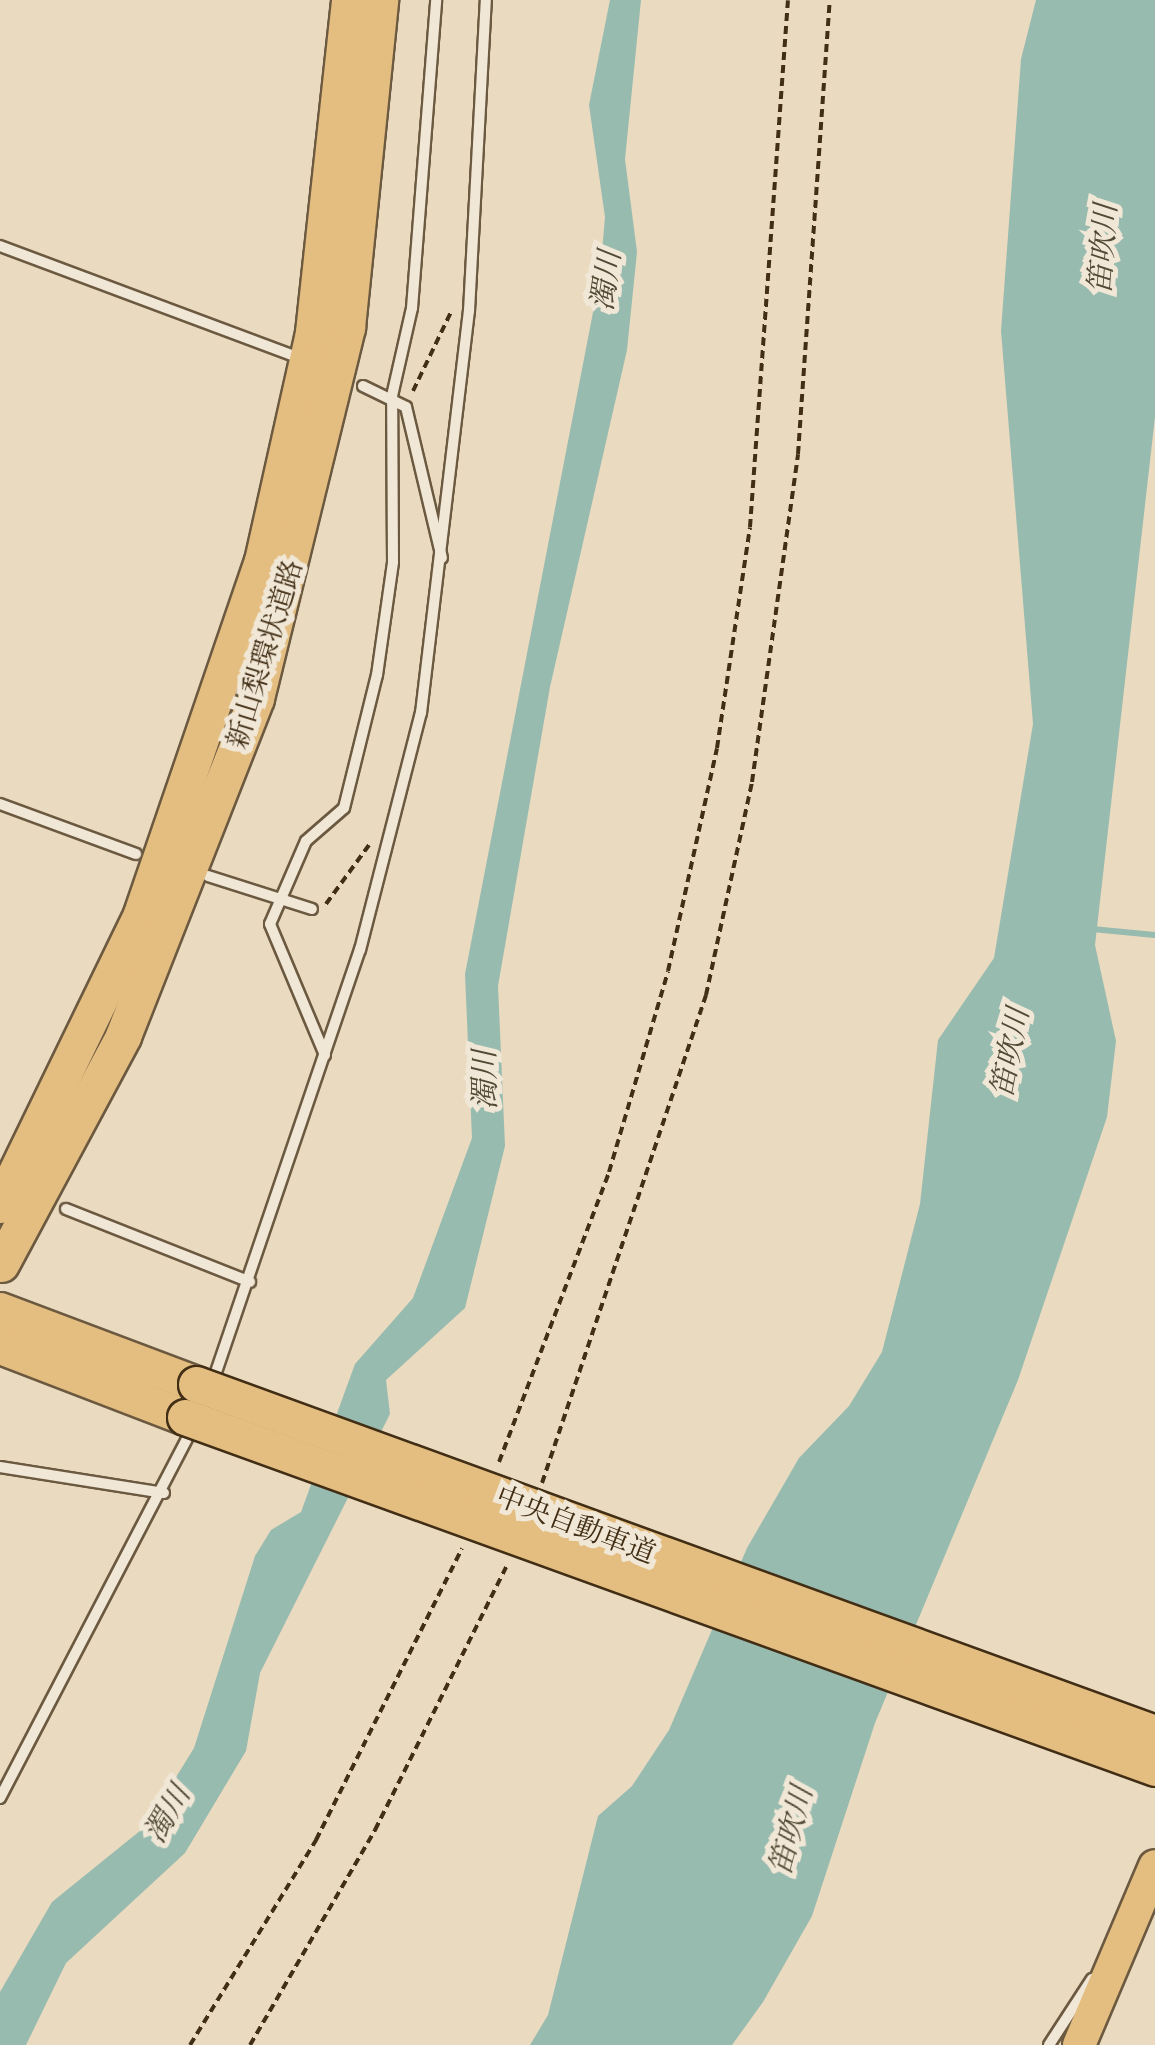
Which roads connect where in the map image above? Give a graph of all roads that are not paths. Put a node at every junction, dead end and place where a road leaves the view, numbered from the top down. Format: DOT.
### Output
graph roads {
  1 [pos="349,0"];
  2 [pos="380,0"];
  3 [pos="436,0"];
  4 [pos="486,0"];
  5 [pos="0,246"];
  6 [pos="291,355"];
  7 [pos="363,386"];
  8 [pos="392,396"];
  9 [pos="444,562"];
  10 [pos="0,804"];
  11 [pos="136,854"];
  12 [pos="208,876"];
  13 [pos="276,897"];
  14 [pos="312,909"];
  15 [pos="326,1056"];
  16 [pos="0,1204"];
  17 [pos="66,1209"];
  18 [pos="1,1264"];
  19 [pos="250,1282"];
  20 [pos="0,1310"];
  21 [pos="0,1346"];
  22 [pos="190,1401"];
  23 [pos="0,1467"];
  24 [pos="164,1493"];
  25 [pos="1155,1734"];
  26 [pos="1155,1768"];
  27 [pos="0,1798"];
  28 [pos="1155,1866"];
  29 [pos="1124,1930"];
  30 [pos="1049,2045"];
  31 [pos="1079,2045"];
  1 -- 16 [label="highway, 新山梨環状道路"];
  2 -- 18 [label="highway, 新山梨環状道路"];
  3 -- 8 [label="lane"];
  4 -- 9 [label="lane"];
  5 -- 6 [label="lane"];
  7 -- 8 [label="lane"];
  8 -- 9 [label="lane"];
  8 -- 13 [label="lane"];
  9 -- 15 [label="lane"];
  10 -- 11 [label="lane"];
  12 -- 13 [label="lane"];
  13 -- 14 [label="lane"];
  13 -- 15 [label="lane"];
  15 -- 19 [label="lane"];
  17 -- 19 [label="lane"];
  19 -- 24 [label="lane"];
  20 -- 22 [label="highway, 中央自動車道"];
  21 -- 22 [label="highway, 中央自動車道"];
  22 -- 25 [label="highway, 中央自動車道, bridge"];
  22 -- 26 [label="highway, 中央自動車道, bridge"];
  23 -- 24 [label="lane"];
  24 -- 27 [label="lane"];
  28 -- 29 [label="highway"];
  29 -- 30 [label="lane"];
  29 -- 31 [label="highway"];
}
